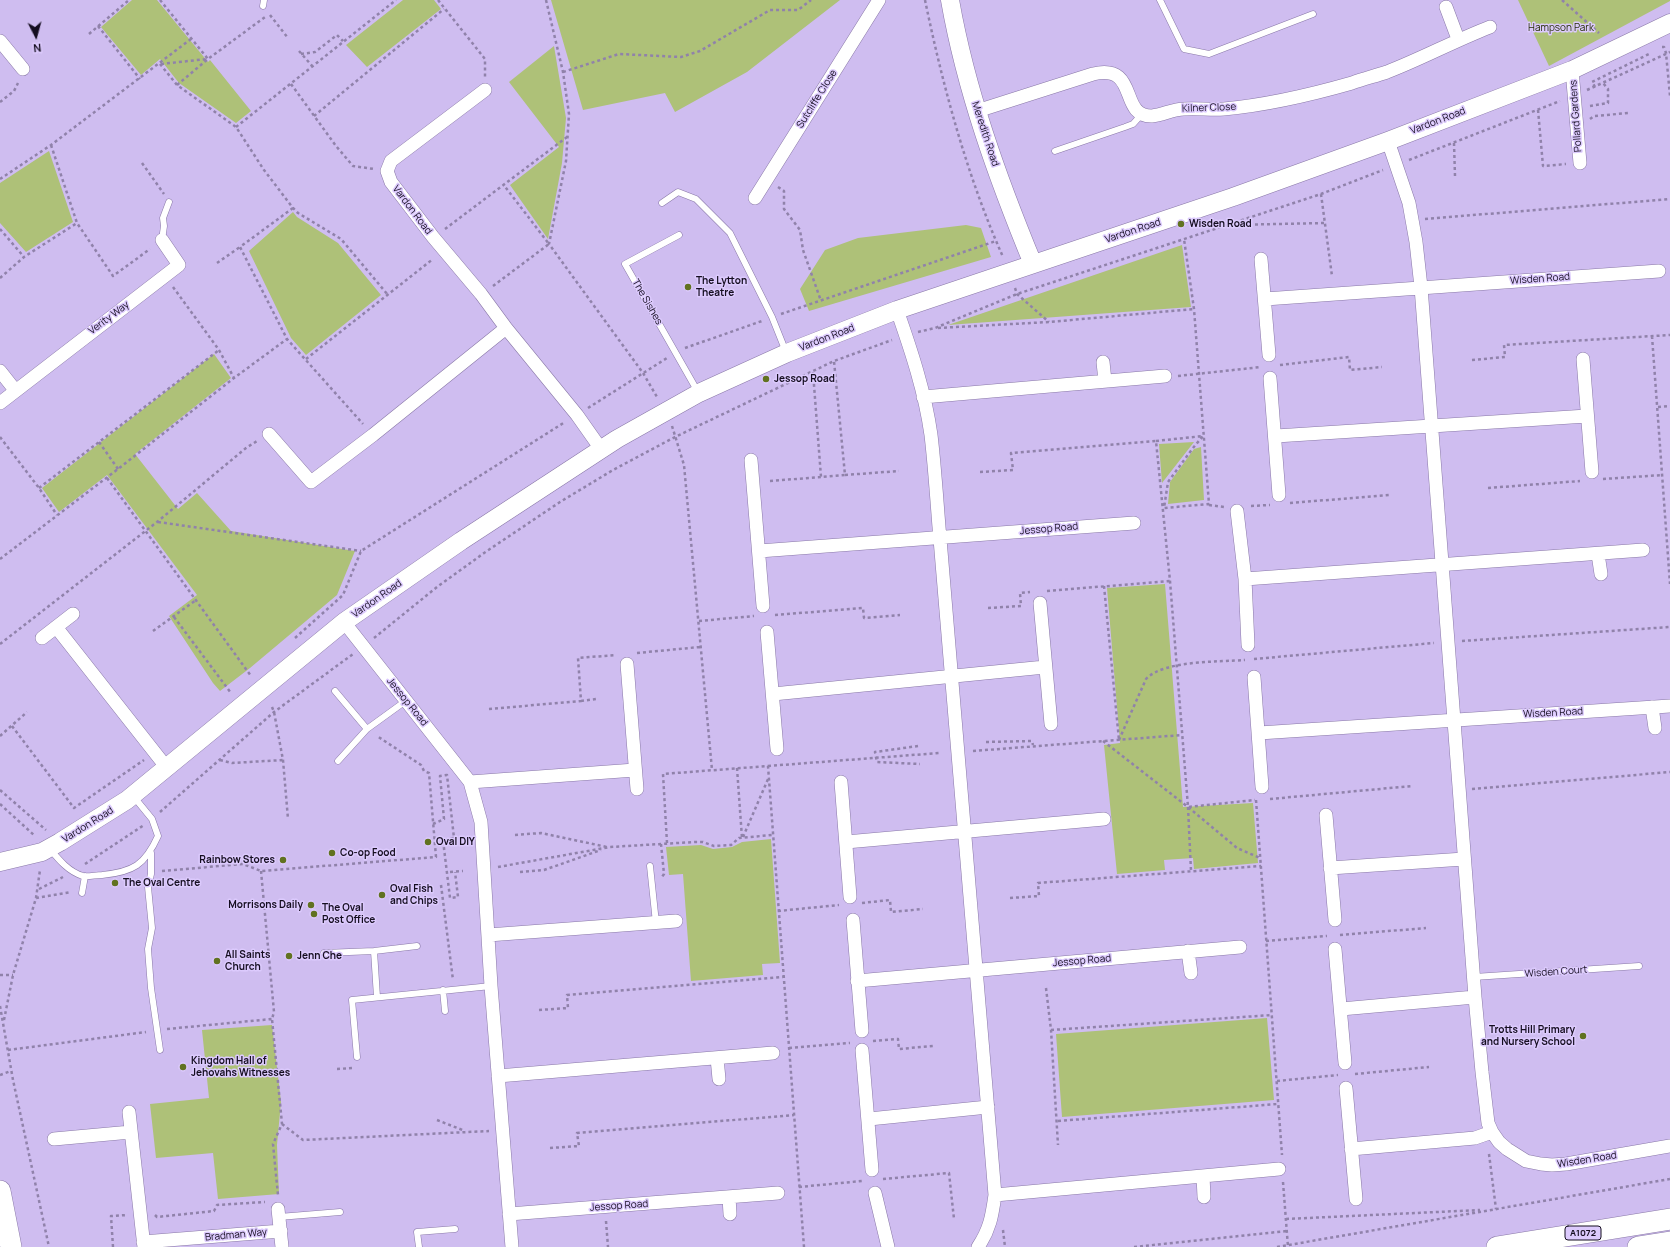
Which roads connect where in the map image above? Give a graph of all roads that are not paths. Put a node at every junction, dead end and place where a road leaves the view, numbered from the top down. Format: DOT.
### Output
graph roads {
  1 [pos="879,0"];
  2 [pos="950,0"];
  3 [pos="1160,0"];
  4 [pos="1445,3"];
  5 [pos="1313,14"];
  6 [pos="1670,23"];
  7 [pos="1490,27"];
  8 [pos="1458,39"];
  9 [pos="0,41"];
  10 [pos="23,69"];
  11 [pos="1572,70"];
  12 [pos="485,90"];
  13 [pos="977,110"];
  14 [pos="1142,114"];
  15 [pos="1388,141"];
  16 [pos="1055,151"];
  17 [pos="1580,163"];
  18 [pos="755,198"];
  19 [pos="169,202"];
  20 [pos="662,203"];
  21 [pos="679,234"];
  22 [pos="162,240"];
  23 [pos="1261,259"];
  24 [pos="1033,264"];
  25 [pos="1659,271"];
  26 [pos="1421,287"];
  27 [pos="1265,299"];
  28 [pos="897,310"];
  29 [pos="506,328"];
  30 [pos="787,353"];
  31 [pos="1269,355"];
  32 [pos="1583,359"];
  33 [pos="1103,362"];
  34 [pos="0,371"];
  35 [pos="1165,376"];
  36 [pos="1270,378"];
  37 [pos="1105,381"];
  38 [pos="15,390"];
  39 [pos="699,393"];
  40 [pos="923,396"];
  41 [pos="0,402"];
  42 [pos="1587,416"];
  43 [pos="1431,426"];
  44 [pos="269,434"];
  45 [pos="1276,436"];
  46 [pos="601,450"];
  47 [pos="751,460"];
  48 [pos="1592,477"];
  49 [pos="1279,501"];
  50 [pos="1238,508"];
  51 [pos="1134,523"];
  52 [pos="940,538"];
  53 [pos="1643,550"];
  54 [pos="759,551"];
  55 [pos="1598,554"];
  56 [pos="1442,564"];
  57 [pos="1601,574"];
  58 [pos="1245,579"];
  59 [pos="1039,595"];
  60 [pos="765,612"];
  61 [pos="73,614"];
  62 [pos="344,622"];
  63 [pos="56,627"];
  64 [pos="767,632"];
  65 [pos="42,638"];
  66 [pos="1248,645"];
  67 [pos="627,657"];
  68 [pos="1045,667"];
  69 [pos="951,677"];
  70 [pos="1254,677"];
  71 [pos="335,691"];
  72 [pos="773,694"];
  73 [pos="406,700"];
  74 [pos="1670,706"];
  75 [pos="1652,707"];
  76 [pos="1454,719"];
  77 [pos="1051,724"];
  78 [pos="1655,728"];
  79 [pos="367,729"];
  80 [pos="1259,733"];
  81 [pos="777,750"];
  82 [pos="338,761"];
  83 [pos="167,768"];
  84 [pos="634,770"];
  85 [pos="470,782"];
  86 [pos="841,782"];
  87 [pos="1262,787"];
  88 [pos="637,788"];
  89 [pos="133,795"];
  90 [pos="1326,815"];
  91 [pos="1104,819"];
  92 [pos="964,831"];
  93 [pos="846,842"];
  94 [pos="50,847"];
  95 [pos="151,853"];
  96 [pos="1464,859"];
  97 [pos="0,862"];
  98 [pos="650,866"];
  99 [pos="1330,868"];
  100 [pos="84,876"];
  101 [pos="82,893"];
  102 [pos="850,897"];
  103 [pos="853,920"];
  104 [pos="1335,920"];
  105 [pos="676,921"];
  106 [pos="656,923"];
  107 [pos="488,935"];
  108 [pos="417,946"];
  109 [pos="1240,947"];
  110 [pos="1335,949"];
  111 [pos="374,950"];
  112 [pos="1188,951"];
  113 [pos="324,953"];
  114 [pos="1639,966"];
  115 [pos="976,971"];
  116 [pos="1192,973"];
  117 [pos="1474,977"];
  118 [pos="857,981"];
  119 [pos="491,986"];
  120 [pos="443,990"];
  121 [pos="377,997"];
  122 [pos="1475,997"];
  123 [pos="1341,1009"];
  124 [pos="445,1011"];
  125 [pos="862,1031"];
  126 [pos="160,1050"];
  127 [pos="862,1050"];
  128 [pos="773,1053"];
  129 [pos="357,1057"];
  130 [pos="717,1058"];
  131 [pos="1345,1063"];
  132 [pos="498,1076"];
  133 [pos="720,1079"];
  134 [pos="1346,1088"];
  135 [pos="988,1107"];
  136 [pos="129,1112"];
  137 [pos="869,1119"];
  138 [pos="131,1132"];
  139 [pos="1489,1133"];
  140 [pos="54,1139"];
  141 [pos="1670,1146"];
  142 [pos="1351,1149"];
  143 [pos="1281,1168"];
  144 [pos="875,1175"];
  145 [pos="1203,1176"];
  146 [pos="0,1191"];
  147 [pos="778,1193"];
  148 [pos="876,1193"];
  149 [pos="994,1195"];
  150 [pos="729,1197"];
  151 [pos="1204,1197"];
  152 [pos="1356,1200"];
  153 [pos="279,1209"];
  154 [pos="340,1212"];
  155 [pos="509,1214"];
  156 [pos="730,1214"];
  157 [pos="1670,1219"];
  158 [pos="455,1230"];
  159 [pos="281,1231"];
  160 [pos="1670,1242"];
  161 [pos="143,1245"];
  162 [pos="10,1247"];
  163 [pos="282,1247"];
  164 [pos="419,1247"];
  165 [pos="512,1247"];
  166 [pos="888,1247"];
  167 [pos="978,1247"];
  168 [pos="1497,1247"];
  169 [pos="1638,1247"];
  1 -- 18 [label="street, Sutcliffe Close"];
  2 -- 13 [label="street, Meredith Road"];
  3 -- 5 [label="lane"];
  4 -- 8 [label="street"];
  6 -- 11 [label="street, Vardon Road"];
  7 -- 8 [label="street, Kilner Close"];
  8 -- 14 [label="street, Kilner Close"];
  9 -- 10 [label="street"];
  11 -- 15 [label="street, Vardon Road"];
  11 -- 17 [label="street, Pollard Gardens"];
  12 -- 29 [label="street, Vardon Road"];
  13 -- 14 [label="street"];
  13 -- 24 [label="street, Meredith Road"];
  14 -- 16 [label="lane"];
  15 -- 24 [label="street, Vardon Road"];
  15 -- 26 [label="street, Wisden Road"];
  19 -- 22 [label="lane"];
  20 -- 30 [label="lane"];
  21 -- 39 [label="lane, The Sishes"];
  22 -- 38 [label="street, Verity Way"];
  23 -- 27 [label="street"];
  24 -- 28 [label="street, Vardon Road"];
  25 -- 26 [label="street, Wisden Road"];
  26 -- 27 [label="street, Wisden Road"];
  26 -- 43 [label="street, Wisden Road"];
  27 -- 31 [label="street"];
  28 -- 30 [label="street, Vardon Road"];
  28 -- 40 [label="street"];
  29 -- 44 [label="street"];
  29 -- 46 [label="street, Vardon Road"];
  30 -- 39 [label="street, Vardon Road"];
  32 -- 42 [label="street"];
  33 -- 37 [label="street"];
  34 -- 38 [label="street"];
  35 -- 37 [label="street"];
  36 -- 45 [label="street"];
  37 -- 40 [label="street"];
  38 -- 41 [label="street, Verity Way"];
  39 -- 46 [label="street, Vardon Road"];
  40 -- 52 [label="street"];
  42 -- 43 [label="street"];
  42 -- 48 [label="street"];
  43 -- 45 [label="street"];
  43 -- 56 [label="street, Wisden Road"];
  45 -- 49 [label="street"];
  46 -- 62 [label="street, Vardon Road"];
  47 -- 54 [label="street"];
  50 -- 58 [label="street"];
  51 -- 52 [label="street, Jessop Road"];
  52 -- 54 [label="street, Jessop Road"];
  52 -- 69 [label="street"];
  53 -- 55 [label="street"];
  54 -- 60 [label="street"];
  55 -- 56 [label="street"];
  55 -- 57 [label="street"];
  56 -- 58 [label="street"];
  56 -- 76 [label="street, Wisden Road"];
  58 -- 66 [label="street"];
  59 -- 68 [label="street"];
  61 -- 63 [label="street"];
  62 -- 73 [label="street, Jessop Road"];
  62 -- 83 [label="street, Vardon Road"];
  63 -- 65 [label="street"];
  63 -- 83 [label="street"];
  64 -- 72 [label="street"];
  67 -- 84 [label="street"];
  68 -- 69 [label="street"];
  68 -- 77 [label="street"];
  69 -- 72 [label="street"];
  69 -- 92 [label="street"];
  70 -- 80 [label="street"];
  71 -- 79 [label="lane"];
  72 -- 81 [label="street"];
  73 -- 79 [label="lane"];
  73 -- 85 [label="street, Jessop Road"];
  74 -- 75 [label="street, Wisden Road"];
  75 -- 76 [label="street, Wisden Road"];
  75 -- 78 [label="street"];
  76 -- 80 [label="street, Wisden Road"];
  76 -- 96 [label="street, Wisden Road"];
  79 -- 82 [label="lane"];
  80 -- 87 [label="street"];
  83 -- 89 [label="street, Vardon Road"];
  84 -- 85 [label="street"];
  84 -- 88 [label="street"];
  85 -- 107 [label="street, Jessop Road"];
  86 -- 93 [label="street"];
  89 -- 94 [label="street, Vardon Road"];
  89 -- 95 [label="lane"];
  90 -- 99 [label="street"];
  91 -- 92 [label="street"];
  92 -- 93 [label="street"];
  92 -- 115 [label="street"];
  93 -- 102 [label="street"];
  94 -- 97 [label="street, Vardon Road"];
  94 -- 100 [label="lane"];
  95 -- 100 [label="lane"];
  95 -- 126 [label="lane"];
  96 -- 99 [label="street"];
  96 -- 117 [label="street, Wisden Road"];
  98 -- 106 [label="lane"];
  99 -- 104 [label="street"];
  100 -- 101 [label="lane"];
  103 -- 118 [label="street"];
  105 -- 106 [label="street"];
  106 -- 107 [label="street"];
  107 -- 119 [label="street, Jessop Road"];
  108 -- 111 [label="lane"];
  109 -- 112 [label="street, Jessop Road"];
  110 -- 123 [label="street"];
  111 -- 113 [label="lane"];
  111 -- 121 [label="lane"];
  112 -- 115 [label="street, Jessop Road"];
  112 -- 116 [label="street"];
  114 -- 117 [label="lane, Wisden Court"];
  115 -- 118 [label="street, Jessop Road"];
  115 -- 135 [label="street"];
  117 -- 122 [label="street, Wisden Road"];
  118 -- 125 [label="street"];
  119 -- 120 [label="lane"];
  119 -- 132 [label="street, Jessop Road"];
  120 -- 121 [label="lane"];
  120 -- 124 [label="lane"];
  121 -- 129 [label="lane"];
  122 -- 123 [label="street"];
  122 -- 139 [label="street, Wisden Road"];
  123 -- 131 [label="street"];
  127 -- 137 [label="street"];
  128 -- 130 [label="street"];
  130 -- 132 [label="street"];
  130 -- 133 [label="street"];
  132 -- 155 [label="street, Jessop Road"];
  134 -- 142 [label="street"];
  135 -- 137 [label="street"];
  135 -- 149 [label="street"];
  136 -- 138 [label="street, Bradman Way"];
  137 -- 144 [label="street"];
  138 -- 140 [label="street"];
  138 -- 161 [label="street, Bradman Way"];
  139 -- 141 [label="street, Wisden Road"];
  139 -- 142 [label="street"];
  142 -- 152 [label="street"];
  143 -- 145 [label="street"];
  145 -- 149 [label="street"];
  145 -- 151 [label="street"];
  146 -- 162 [label="main road"];
  147 -- 150 [label="street, Jessop Road"];
  148 -- 166 [label="street"];
  149 -- 167 [label="street"];
  150 -- 155 [label="street, Jessop Road"];
  150 -- 156 [label="street"];
  153 -- 154 [label="lane"];
  153 -- 159 [label="street, Bradman Way"];
  155 -- 165 [label="street, Jessop Road"];
  157 -- 168 [label="main road, A1072"];
  158 -- 164 [label="lane"];
  159 -- 161 [label="street, Bradman Way"];
  159 -- 163 [label="street, Bradman Way"];
  160 -- 169 [label="main road"];
}
